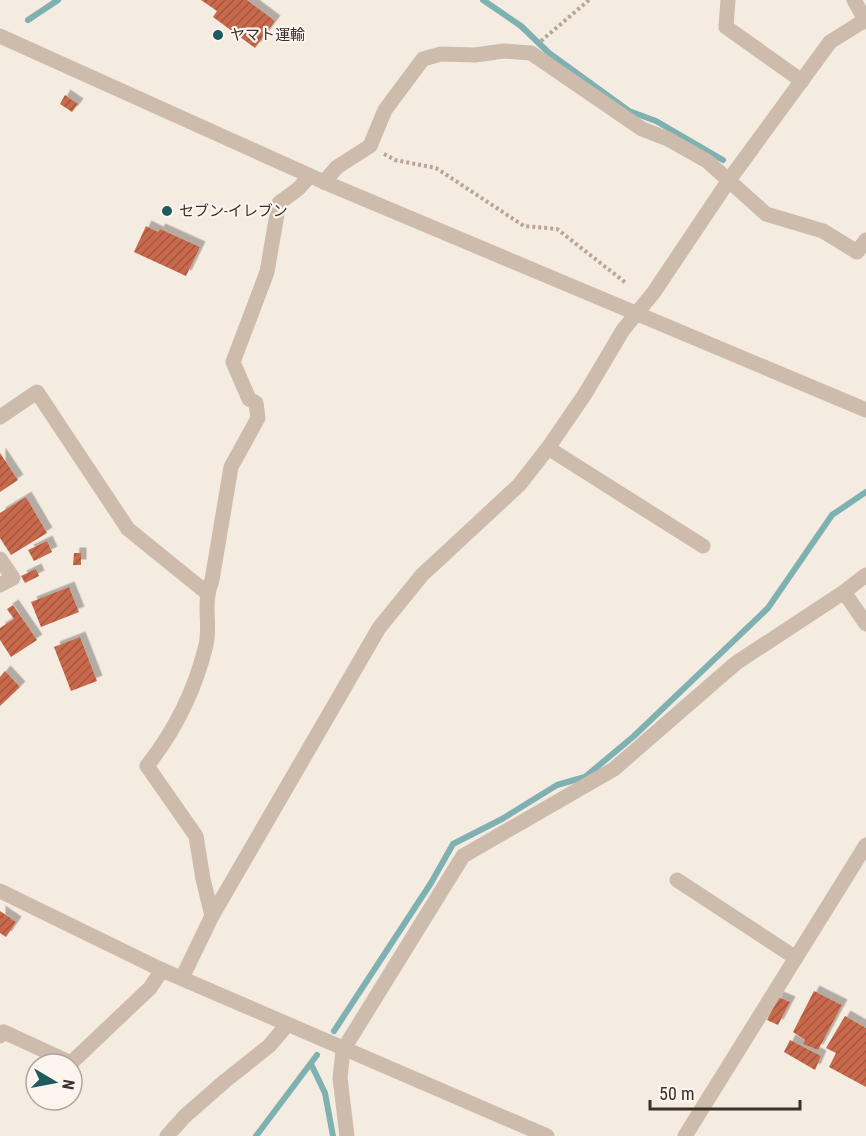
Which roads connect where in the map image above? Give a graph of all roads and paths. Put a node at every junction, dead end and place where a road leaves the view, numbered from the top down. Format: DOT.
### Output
graph roads {
  1 [pos="589,0"];
  2 [pos="728,0"];
  3 [pos="854,0"];
  4 [pos="865,21"];
  5 [pos="0,36"];
  6 [pos="531,53"];
  7 [pos="802,81"];
  8 [pos="370,146"];
  9 [pos="317,179"];
  10 [pos="729,180"];
  11 [pos="866,240"];
  12 [pos="626,283"];
  13 [pos="635,314"];
  14 [pos="866,410"];
  15 [pos="0,417"];
  16 [pos="548,448"];
  17 [pos="703,546"];
  18 [pos="0,559"];
  19 [pos="866,574"];
  20 [pos="0,585"];
  21 [pos="844,592"];
  22 [pos="207,593"];
  23 [pos="866,624"];
  24 [pos="866,845"];
  25 [pos="677,879"];
  26 [pos="0,891"];
  27 [pos="212,916"];
  28 [pos="796,958"];
  29 [pos="162,970"];
  30 [pos="182,978"];
  31 [pos="287,1025"];
  32 [pos="0,1036"];
  33 [pos="344,1050"];
  34 [pos="167,1136"];
  35 [pos="347,1136"];
  36 [pos="547,1136"];
  37 [pos="686,1136"];
  1 -- 6 [label="path"];
  2 -- 7 [label="street"];
  3 -- 4 [label="street"];
  4 -- 7 [label="street"];
  5 -- 9 [label="street"];
  6 -- 8 [label="street"];
  6 -- 10 [label="street"];
  7 -- 10 [label="street"];
  8 -- 9 [label="street"];
  8 -- 12 [label="path"];
  9 -- 13 [label="street"];
  9 -- 22 [label="street"];
  10 -- 11 [label="street"];
  10 -- 13 [label="street"];
  13 -- 14 [label="street"];
  13 -- 16 [label="street"];
  15 -- 22 [label="street"];
  16 -- 17 [label="street"];
  16 -- 27 [label="street"];
  18 -- 20 [label="street"];
  19 -- 21 [label="street"];
  21 -- 23 [label="street"];
  21 -- 33 [label="street"];
  22 -- 27 [label="street"];
  24 -- 28 [label="street"];
  25 -- 28 [label="street"];
  26 -- 29 [label="street"];
  27 -- 30 [label="street"];
  28 -- 37 [label="street"];
  29 -- 30 [label="street"];
  29 -- 32 [label="street"];
  30 -- 31 [label="street"];
  31 -- 33 [label="street"];
  31 -- 34 [label="street"];
  33 -- 35 [label="street"];
  33 -- 36 [label="street"];
}
